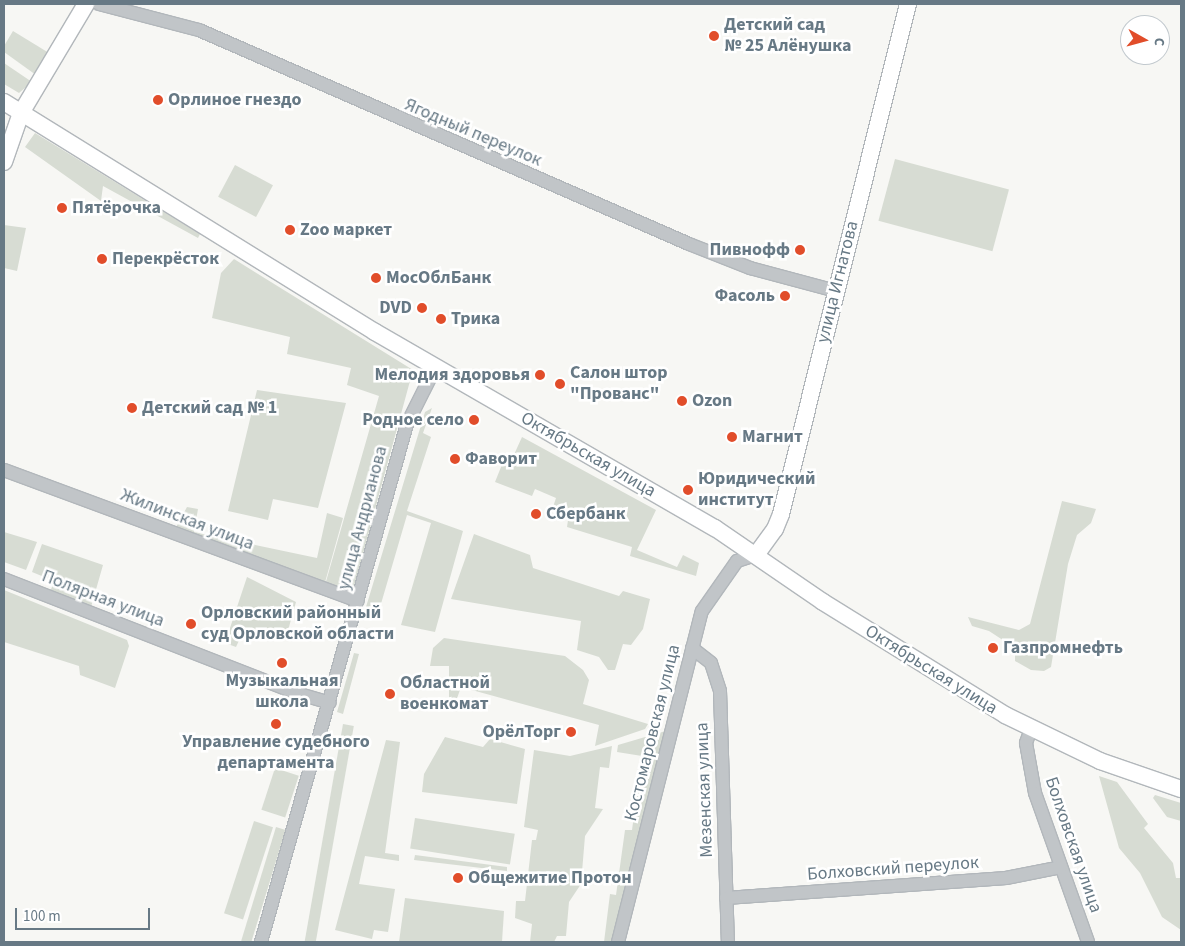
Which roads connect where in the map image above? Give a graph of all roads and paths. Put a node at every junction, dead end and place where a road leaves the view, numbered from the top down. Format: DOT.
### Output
graph roads {
  1 [pos="86,4"];
  2 [pos="99,4"];
  3 [pos="908,4"];
  4 [pos="4,102"];
  5 [pos="21,113"];
  6 [pos="4,162"];
  7 [pos="836,291"];
  8 [pos="435,368"];
  9 [pos="4,470"];
  10 [pos="756,555"];
  11 [pos="4,580"];
  12 [pos="358,602"];
  13 [pos="692,648"];
  14 [pos="330,703"];
  15 [pos="1031,729"];
  16 [pos="1181,789"];
  17 [pos="1061,867"];
  18 [pos="726,898"];
  19 [pos="261,942"];
  20 [pos="618,942"];
  21 [pos="728,942"];
  22 [pos="1088,942"];
  1 -- 5 [label="main road"];
  2 -- 7 [label="street, Ягодный переулок"];
  3 -- 7 [label="main road, улица Игнатова"];
  4 -- 5 [label="main road, Октябрьская улица"];
  5 -- 6 [label="main road"];
  5 -- 8 [label="main road, Октябрьская улица"];
  7 -- 10 [label="main road, улица Игнатова"];
  8 -- 10 [label="main road, Октябрьская улица"];
  8 -- 12 [label="street, улица Андрианова"];
  9 -- 12 [label="street, Жилинская улица"];
  10 -- 13 [label="street, Костомаровская улица"];
  10 -- 15 [label="main road, Октябрьская улица"];
  11 -- 14 [label="street, Полярная улица"];
  12 -- 14 [label="street, улица Андрианова"];
  13 -- 18 [label="street, Мезенская улица"];
  13 -- 20 [label="street, Костомаровская улица"];
  14 -- 19 [label="street, улица Андрианова"];
  15 -- 16 [label="main road, Октябрьская улица"];
  15 -- 17 [label="street, Болховская улица"];
  17 -- 18 [label="street, Болховский переулок"];
  17 -- 22 [label="street, Болховская улица"];
  18 -- 21 [label="street, Мезенская улица"];
}
